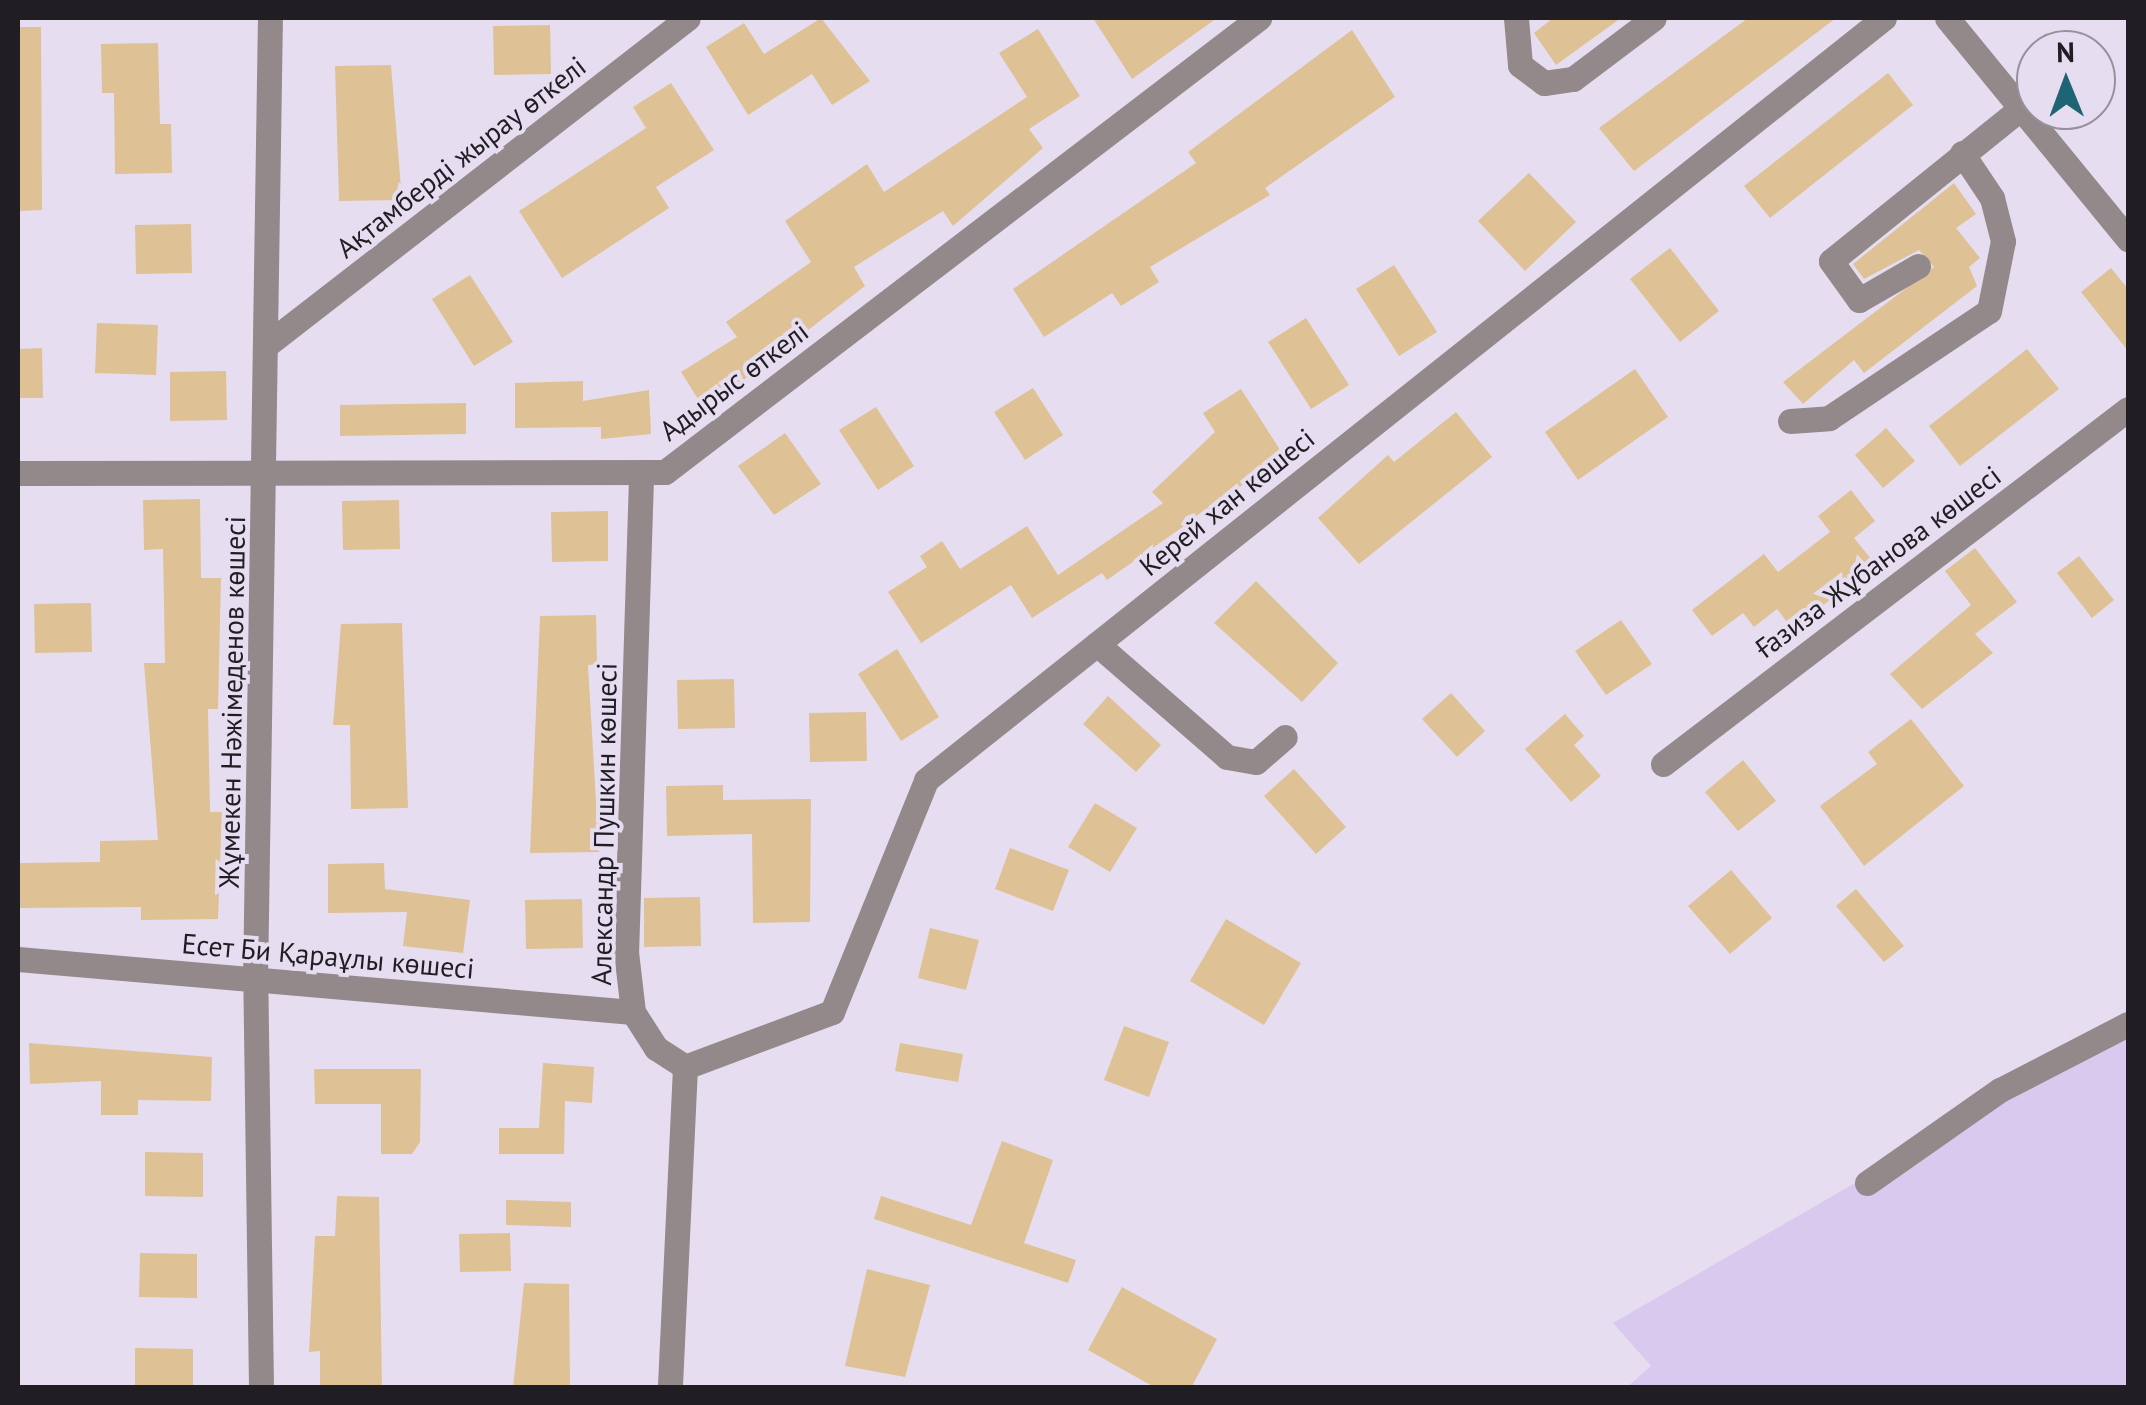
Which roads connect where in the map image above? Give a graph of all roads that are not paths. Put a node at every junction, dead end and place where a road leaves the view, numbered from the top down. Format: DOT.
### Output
graph roads {
  1 [pos="270,18"];
  2 [pos="688,18"];
  3 [pos="1260,18"];
  4 [pos="1516,18"];
  5 [pos="1654,18"];
  6 [pos="1884,18"];
  7 [pos="1947,18"];
  8 [pos="657,30"];
  9 [pos="2016,102"];
  10 [pos="2016,112"];
  11 [pos="2039,130"];
  12 [pos="1962,153"];
  13 [pos="2128,239"];
  14 [pos="1918,266"];
  15 [pos="269,343"];
  16 [pos="2128,408"];
  17 [pos="1790,422"];
  18 [pos="268,470"];
  19 [pos="18,474"];
  20 [pos="641,478"];
  21 [pos="1097,644"];
  22 [pos="1285,737"];
  23 [pos="1663,764"];
  24 [pos="18,959"];
  25 [pos="256,980"];
  26 [pos="633,1012"];
  27 [pos="2128,1024"];
  28 [pos="685,1066"];
  29 [pos="1867,1183"];
  30 [pos="261,1388"];
  31 [pos="670,1388"];
  1 -- 15 [label="street, Жұмекен Нәжімеденов көшесі"];
  2 -- 8 [label="street, Ақтамберді жырау өткелі"];
  3 -- 20 [label="street, Адырыс өткелі"];
  4 -- 5 [label="street"];
  6 -- 21 [label="street, Керей хан көшесі"];
  7 -- 9 [label="street"];
  8 -- 15 [label="street, Ақтамберді жырау өткелі"];
  10 -- 12 [label="street"];
  11 -- 13 [label="street"];
  12 -- 14 [label="street"];
  12 -- 17 [label="street"];
  15 -- 18 [label="street, Жұмекен Нәжімеденов көшесі"];
  16 -- 23 [label="street, Ғазиза Жұбанова көшесі"];
  18 -- 19 [label="street, Адырыс өткелі"];
  18 -- 20 [label="street, Адырыс өткелі"];
  18 -- 25 [label="street, Жұмекен Нәжімеденов көшесі"];
  20 -- 26 [label="street, Александр Пушкин көшесі"];
  21 -- 22 [label="street"];
  21 -- 28 [label="street, Керей хан көшесі"];
  24 -- 25 [label="street, Есет Би Қараұлы көшесі"];
  25 -- 26 [label="street, Есет Би Қараұлы көшесі"];
  25 -- 30 [label="street, Жұмекен Нәжімеденов көшесі"];
  26 -- 28 [label="street, Александр Пушкин көшесі"];
  27 -- 29 [label="street"];
  28 -- 31 [label="street"];
}
